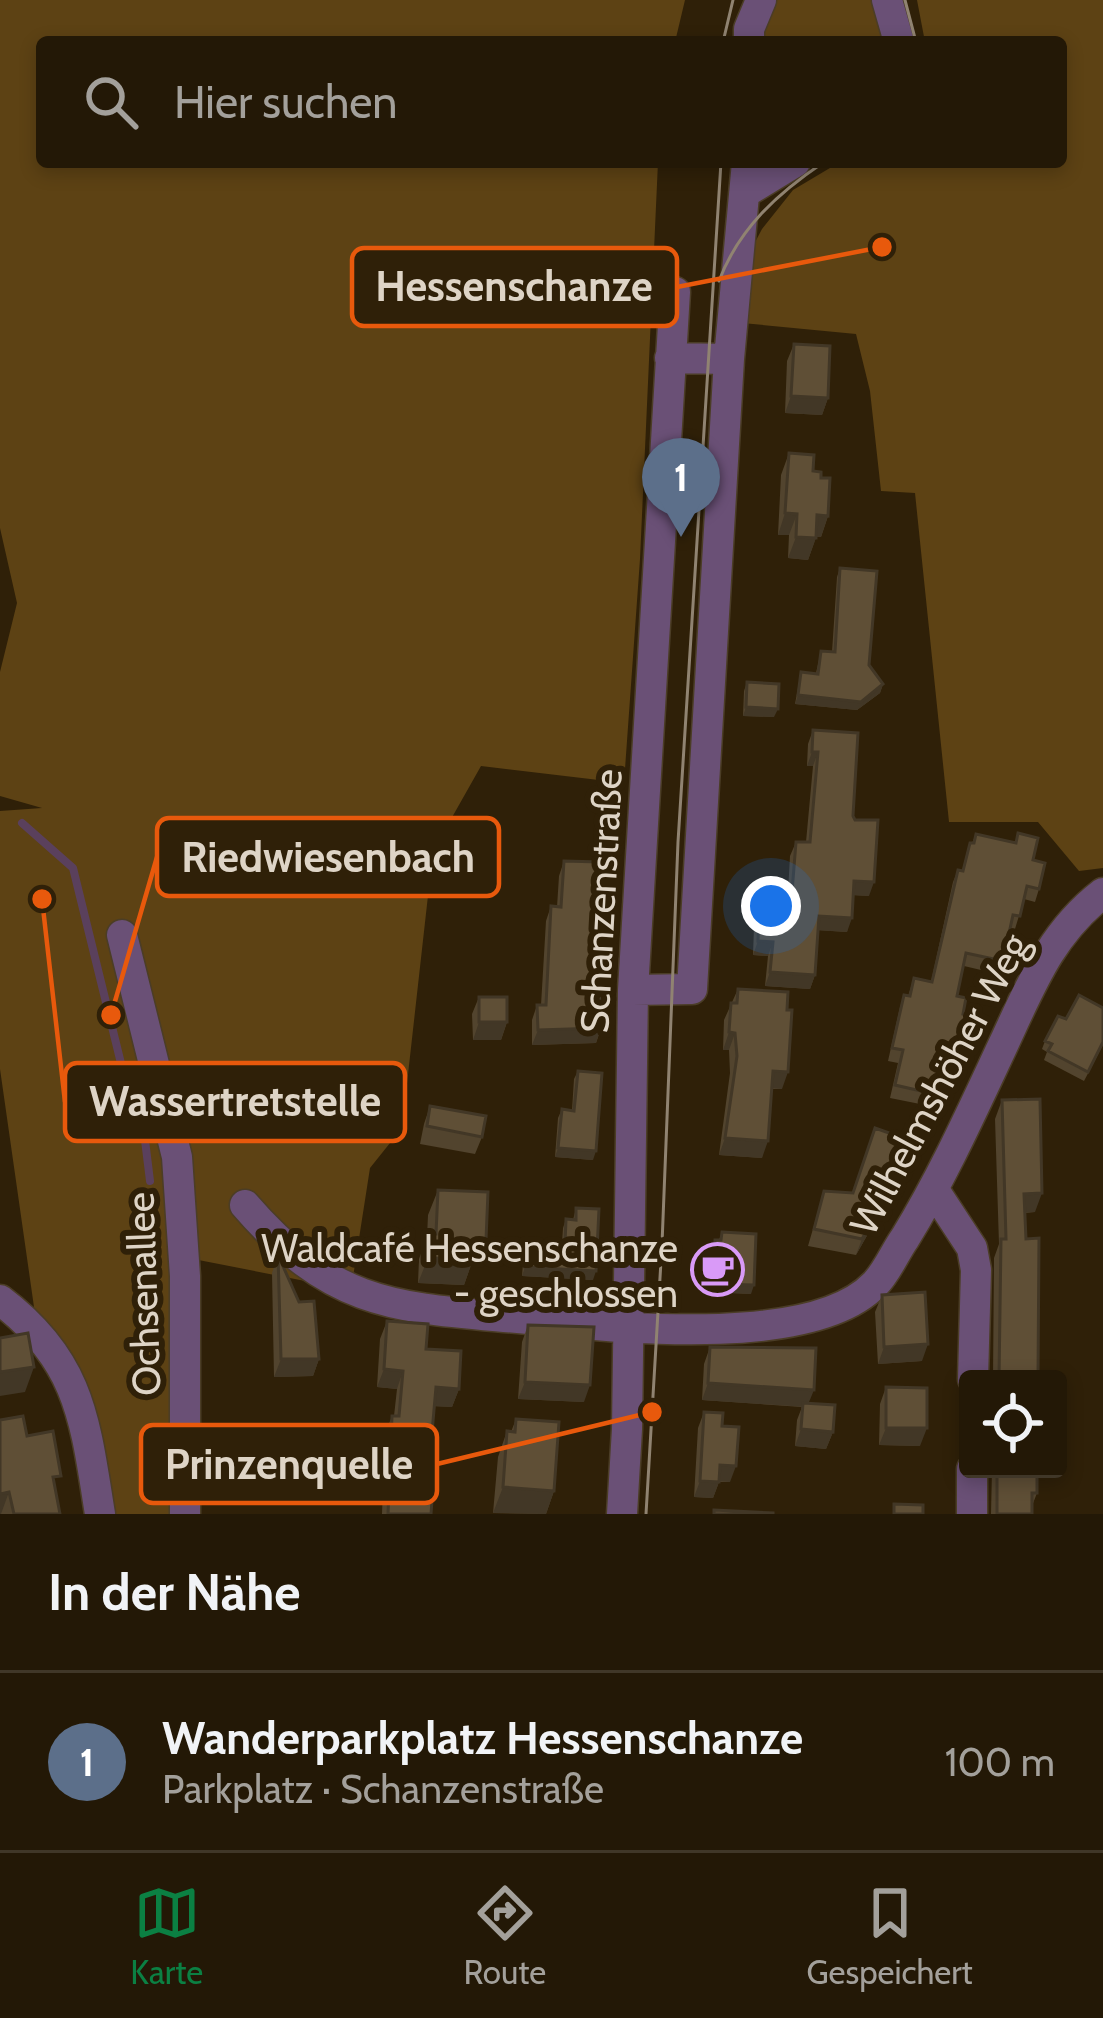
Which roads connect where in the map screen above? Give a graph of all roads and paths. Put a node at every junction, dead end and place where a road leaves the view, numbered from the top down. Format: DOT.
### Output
graph roads {
  1 [pos="761,0"];
  2 [pos="887,0"];
  3 [pos="748,36"];
  4 [pos="897,36"];
  5 [pos="776,168"];
  6 [pos="747,177"];
  7 [pos="675,292"];
  8 [pos="670,358"];
  9 [pos="729,359"];
  10 [pos="1103,893"];
  11 [pos="122,934"];
  12 [pos="633,990"];
  13 [pos="934,1190"];
  14 [pos="245,1205"];
  15 [pos="0,1300"];
  16 [pos="627,1328"];
  17 [pos="974,1370"];
  18 [pos="972,1478"];
  19 [pos="100,1514"];
  20 [pos="185,1514"];
  21 [pos="622,1514"];
  22 [pos="972,1514"];
  1 -- 3 [label="street"];
  2 -- 4 [label="street"];
  5 -- 6 [label="street"];
  6 -- 9 [label="street"];
  7 -- 8 [label="street, Schanzenstraße"];
  8 -- 9 [label="street"];
  8 -- 12 [label="street, Schanzenstraße"];
  9 -- 12 [label="street"];
  10 -- 13 [label="street, Wilhelmshöher Weg"];
  11 -- 20 [label="street, Ochsenallee"];
  12 -- 16 [label="street, Schanzenstraße"];
  13 -- 16 [label="street, Wilhelmshöher Weg"];
  13 -- 17 [label="street"];
  14 -- 16 [label="street, Wilhelmshöher Weg"];
  15 -- 19 [label="street"];
  16 -- 21 [label="street, Schanzenstraße"];
  18 -- 22 [label="street"];
}
